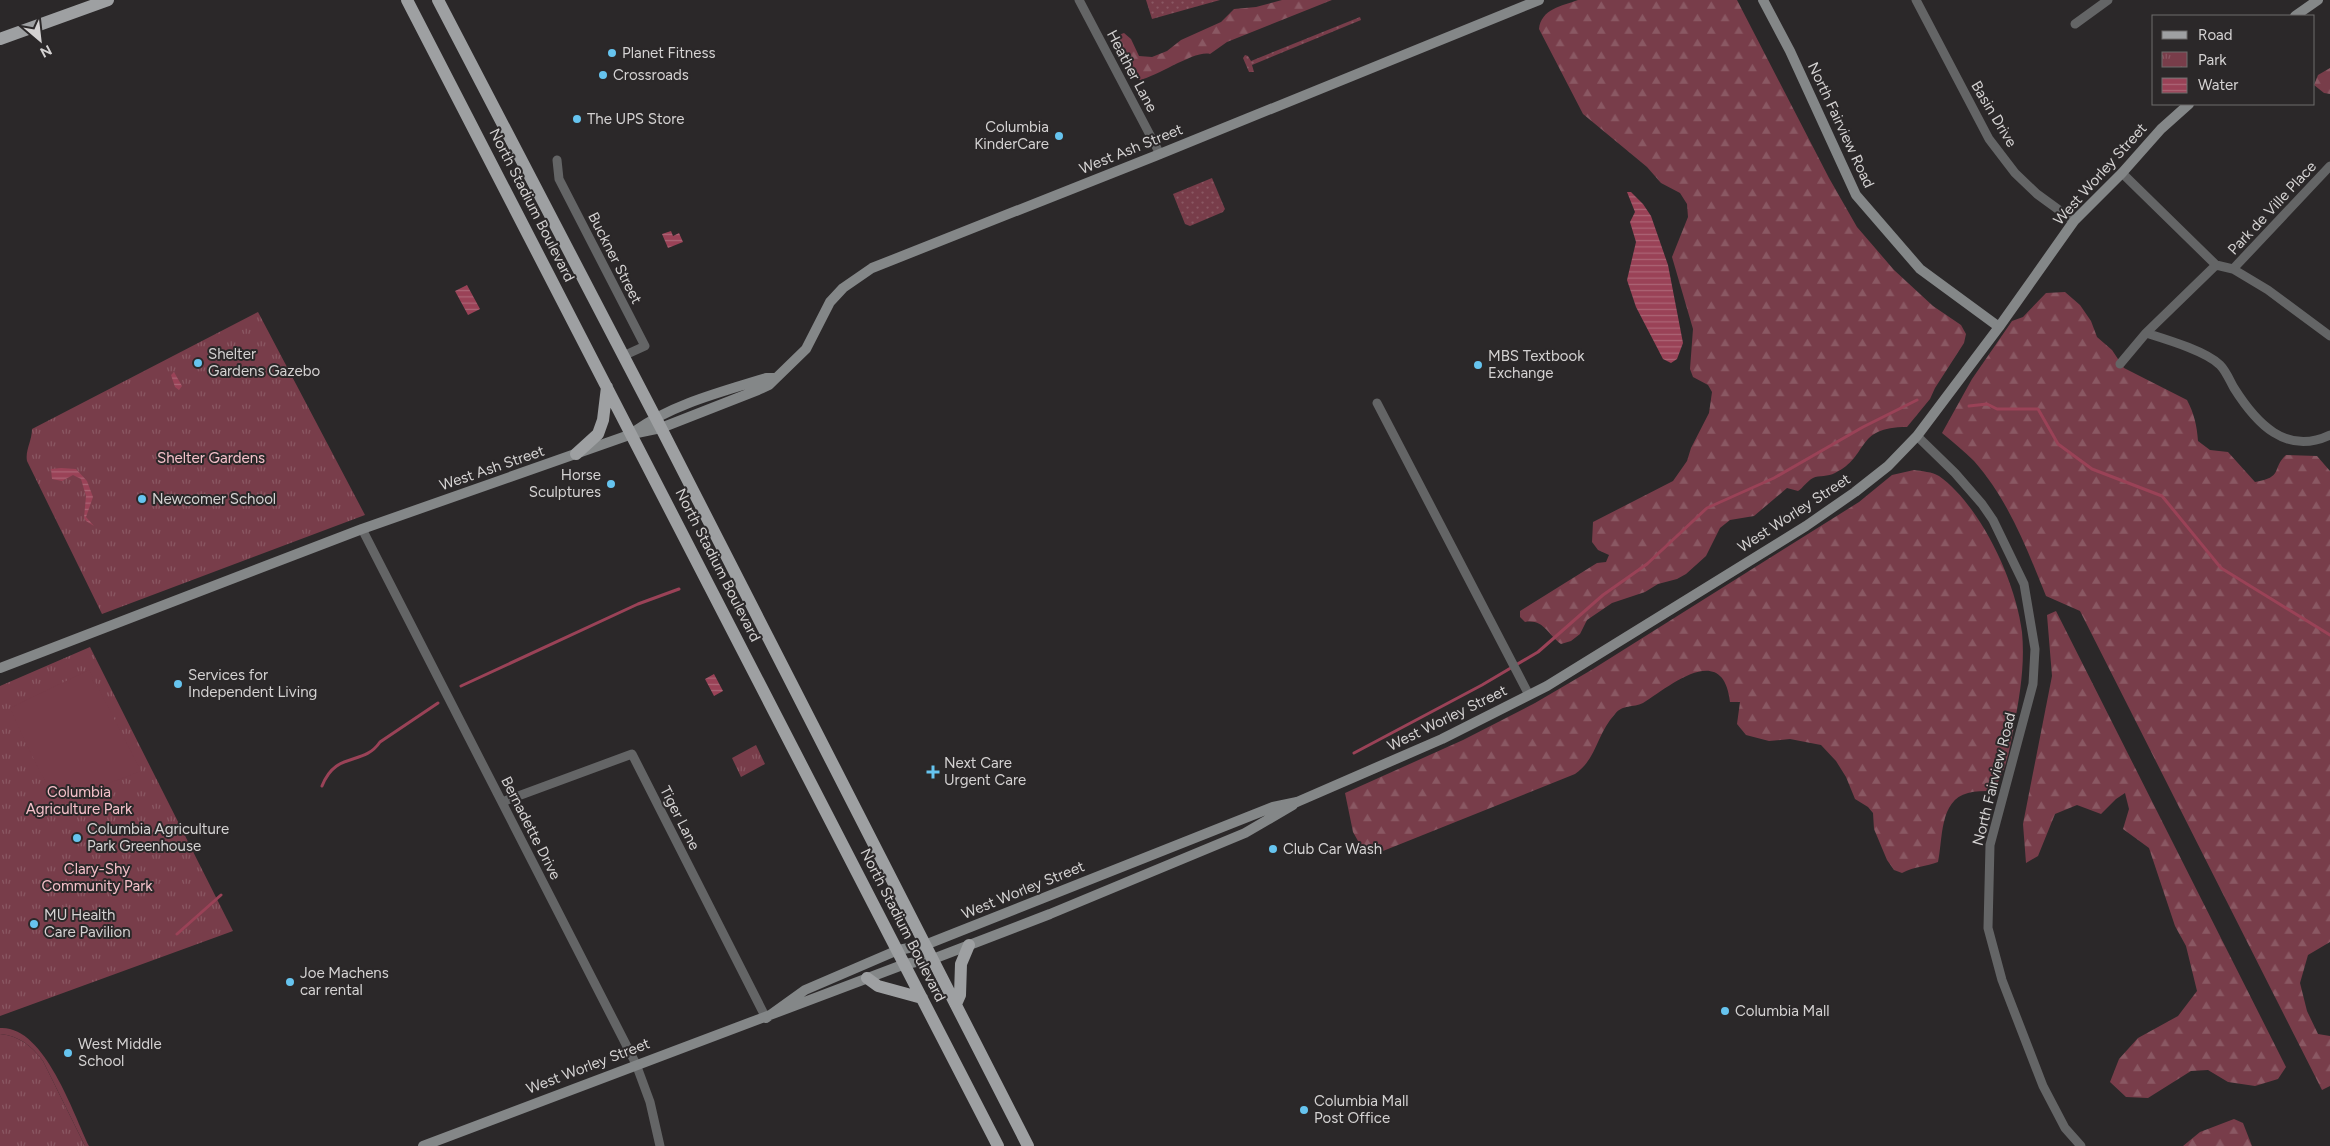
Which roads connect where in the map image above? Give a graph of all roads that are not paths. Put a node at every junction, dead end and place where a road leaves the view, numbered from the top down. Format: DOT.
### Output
graph roads {
  1 [pos="108,0"];
  2 [pos="407,0"];
  3 [pos="438,0"];
  4 [pos="1079,0"];
  5 [pos="1539,0"];
  6 [pos="1763,0"];
  7 [pos="1916,0"];
  8 [pos="2108,0"];
  9 [pos="2318,0"];
  10 [pos="2296,15"];
  11 [pos="2075,24"];
  12 [pos="0,39"];
  13 [pos="2188,105"];
  14 [pos="1160,154"];
  15 [pos="557,160"];
  16 [pos="2330,166"];
  17 [pos="2122,173"];
  18 [pos="2074,221"];
  19 [pos="2216,265"];
  20 [pos="2233,270"];
  21 [pos="1999,327"];
  22 [pos="2146,333"];
  23 [pos="2330,336"];
  24 [pos="623,356"];
  25 [pos="2120,364"];
  26 [pos="607,387"];
  27 [pos="1377,403"];
  28 [pos="658,423"];
  29 [pos="632,434"];
  30 [pos="2330,435"];
  31 [pos="1917,436"];
  32 [pos="576,454"];
  33 [pos="362,529"];
  34 [pos="0,668"];
  35 [pos="1529,695"];
  36 [pos="502,802"];
  37 [pos="1297,802"];
  38 [pos="925,945"];
  39 [pos="969,945"];
  40 [pos="898,950"];
  41 [pos="933,959"];
  42 [pos="905,964"];
  43 [pos="867,978"];
  44 [pos="922,998"];
  45 [pos="956,1004"];
  46 [pos="766,1018"];
  47 [pos="636,1064"];
  48 [pos="2065,1128"];
  49 [pos="423,1146"];
  50 [pos="660,1146"];
  51 [pos="998,1146"];
  52 [pos="1028,1146"];
  53 [pos="2073,1146"];
  54 [pos="2081,1146"];
  1 -- 12 [label="main road"];
  2 -- 26 [label="main road, North Stadium Boulevard"];
  3 -- 24 [label="main road, North Stadium Boulevard"];
  4 -- 14 [label="street, Heather Lane"];
  5 -- 14 [label="street, West Ash Street"];
  6 -- 21 [label="street, North Fairview Road"];
  7 -- 18 [label="street, Basin Drive"];
  8 -- 11 [label="street"];
  9 -- 10 [label="street"];
  13 -- 17 [label="street, West Worley Street"];
  14 -- 28 [label="street, West Ash Street"];
  15 -- 24 [label="street, Buckner Street"];
  16 -- 20 [label="street, Park de Ville Place"];
  17 -- 18 [label="street, West Worley Street"];
  17 -- 19 [label="street, Park de Ville Place"];
  18 -- 21 [label="street, West Worley Street"];
  19 -- 20 [label="street, Park de Ville Place"];
  19 -- 22 [label="street"];
  20 -- 23 [label="street, Park de Ville Place"];
  21 -- 31 [label="street, West Worley Street"];
  22 -- 25 [label="street"];
  22 -- 30 [label="street"];
  24 -- 28 [label="main road, North Stadium Boulevard"];
  26 -- 29 [label="main road, North Stadium Boulevard"];
  26 -- 32 [label="main road"];
  27 -- 35 [label="street"];
  28 -- 29 [label="street, West Ash Street"];
  28 -- 38 [label="main road, North Stadium Boulevard"];
  29 -- 32 [label="street, West Ash Street"];
  29 -- 40 [label="main road, North Stadium Boulevard"];
  31 -- 35 [label="street, West Worley Street"];
  31 -- 48 [label="street, North Fairview Road"];
  32 -- 33 [label="street, West Ash Street"];
  33 -- 34 [label="street, West Ash Street"];
  33 -- 36 [label="street, Bernadette Drive"];
  35 -- 37 [label="street, West Worley Street"];
  36 -- 46 [label="street, Tiger Lane"];
  36 -- 47 [label="street, Bernadette Drive"];
  37 -- 38 [label="street, West Worley Street"];
  37 -- 39 [label="street, West Worley Street"];
  38 -- 40 [label="street, West Worley Street"];
  38 -- 41 [label="main road, North Stadium Boulevard"];
  39 -- 41 [label="street, West Worley Street"];
  39 -- 45 [label="main road"];
  40 -- 42 [label="main road, North Stadium Boulevard"];
  40 -- 46 [label="street, West Worley Street"];
  41 -- 42 [label="street, West Worley Street"];
  41 -- 45 [label="main road, North Stadium Boulevard"];
  42 -- 43 [label="street, West Worley Street"];
  42 -- 44 [label="main road, North Stadium Boulevard"];
  43 -- 44 [label="main road"];
  43 -- 46 [label="street, West Worley Street"];
  44 -- 51 [label="main road, North Stadium Boulevard"];
  45 -- 52 [label="main road, North Stadium Boulevard"];
  46 -- 47 [label="street, West Worley Street"];
  47 -- 49 [label="street, West Worley Street"];
  47 -- 50 [label="street, Bernadette Drive"];
  48 -- 53 [label="street"];
  48 -- 54 [label="street, North Fairview Road"];
}
